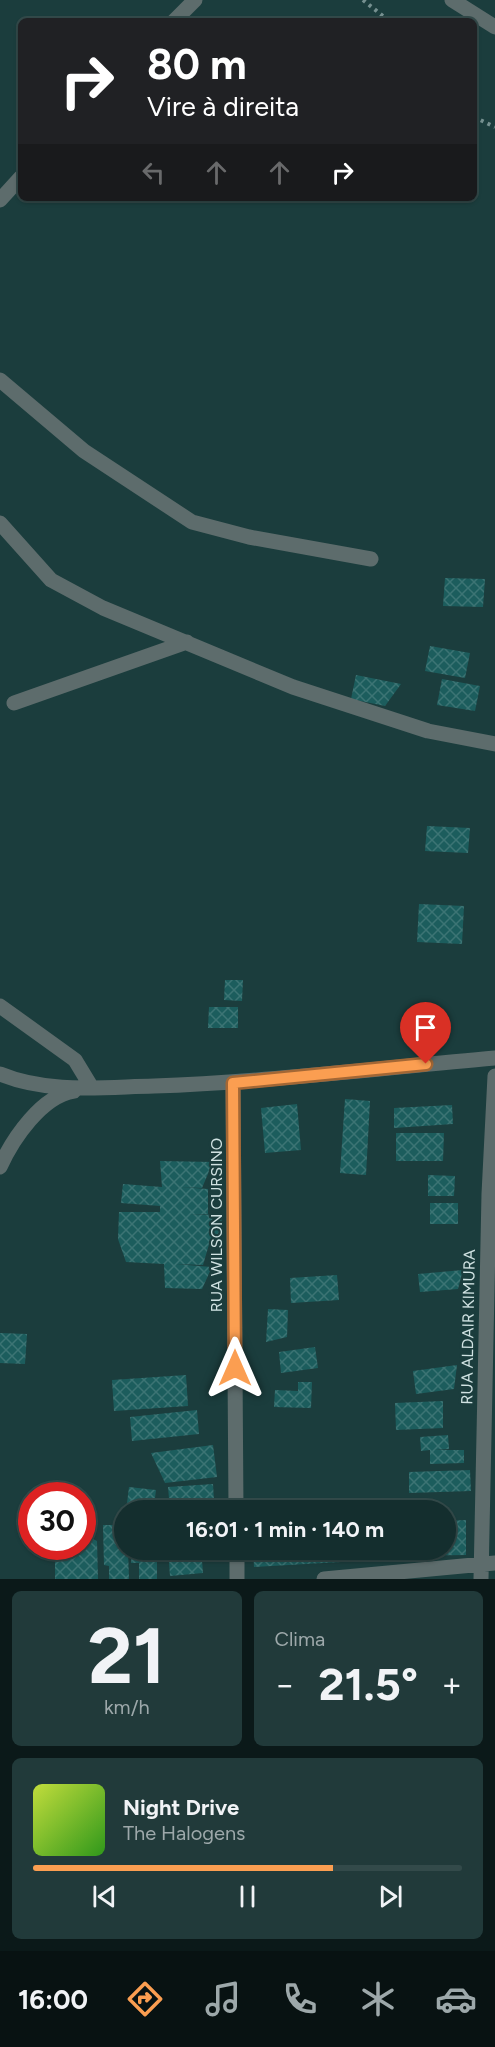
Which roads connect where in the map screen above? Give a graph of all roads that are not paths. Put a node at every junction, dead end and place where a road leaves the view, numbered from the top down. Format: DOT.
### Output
graph roads {
  1 [pos="195,0"];
  2 [pos="452,0"];
  3 [pos="177,18"];
  4 [pos="495,27"];
  5 [pos="18,180"];
  6 [pos="0,200"];
  7 [pos="0,380"];
  8 [pos="0,523"];
  9 [pos="371,559"];
  10 [pos="187,642"];
  11 [pos="14,703"];
  12 [pos="495,744"];
  13 [pos="0,1006"];
  14 [pos="495,1058"];
  15 [pos="0,1074"];
  16 [pos="495,1076"];
  17 [pos="233,1083"];
  18 [pos="92,1088"];
  19 [pos="0,1167"];
  20 [pos="236,1500"];
  21 [pos="237,1560"];
  22 [pos="485,1569"];
  23 [pos="237,1579"];
  24 [pos="324,1579"];
  1 -- 3 [label="street"];
  2 -- 4 [label="street"];
  5 -- 6 [label="street"];
  7 -- 9 [label="street"];
  8 -- 10 [label="street"];
  10 -- 11 [label="street"];
  10 -- 12 [label="street"];
  13 -- 18 [label="street"];
  14 -- 17 [label="street"];
  15 -- 18 [label="street"];
  16 -- 22 [label="street, RUA ALDAIR KIMURA"];
  17 -- 18 [label="street"];
  17 -- 20 [label="street, RUA WILSON CURSINO"];
  18 -- 19 [label="street"];
  21 -- 23 [label="street"];
  22 -- 24 [label="street"];
}
